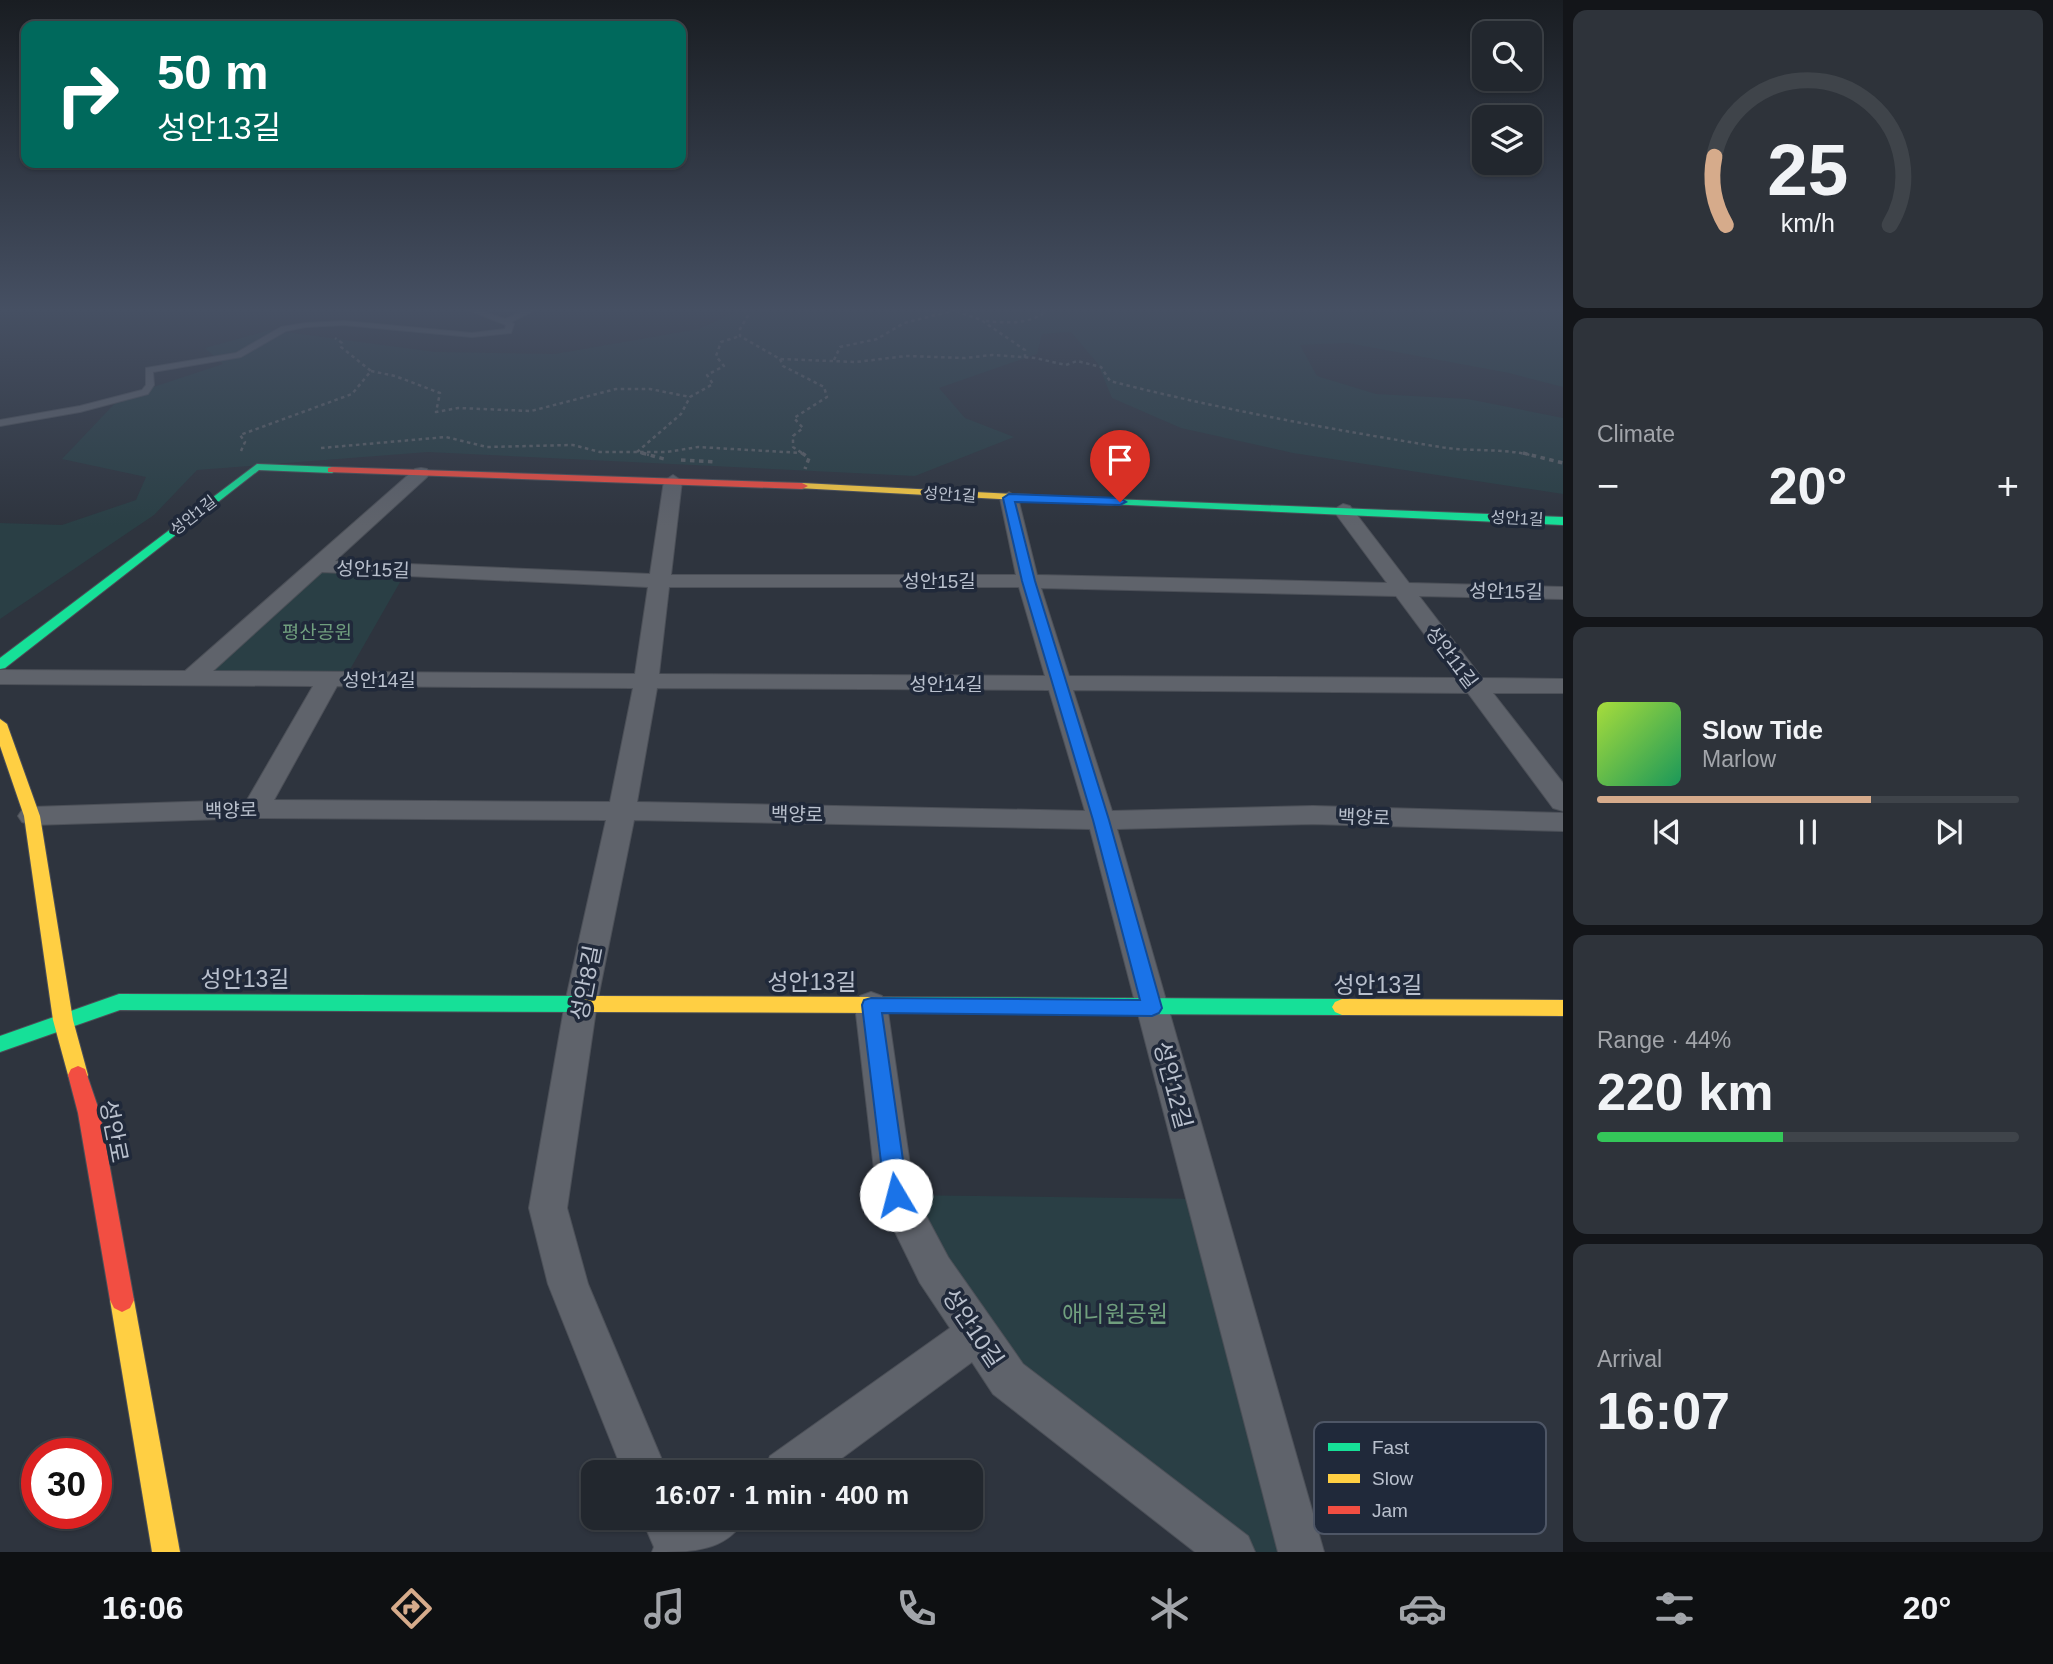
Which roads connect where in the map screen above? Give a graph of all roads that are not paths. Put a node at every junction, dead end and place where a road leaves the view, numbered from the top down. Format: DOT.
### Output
graph roads {
  1 [pos="150,381"];
  2 [pos="0,423"];
  3 [pos="421,473"];
  4 [pos="673,481"];
  5 [pos="1009,498"];
  6 [pos="1343,510"];
  7 [pos="1563,521"];
  8 [pos="316,566"];
  9 [pos="660,581"];
  10 [pos="1028,581"];
  11 [pos="1402,589"];
  12 [pos="1563,593"];
  13 [pos="0,665"];
  14 [pos="0,677"];
  15 [pos="189,680"];
  16 [pos="328,680"];
  17 [pos="646,683"];
  18 [pos="1059,684"];
  19 [pos="1473,686"];
  20 [pos="1563,687"];
  21 [pos="0,724"];
  22 [pos="1563,802"];
  23 [pos="256,809"];
  24 [pos="622,811"];
  25 [pos="32,816"];
  26 [pos="1101,820"];
  27 [pos="1563,822"];
  28 [pos="581,1003"];
  29 [pos="871,1005"];
  30 [pos="1152,1008"];
  31 [pos="1563,1008"];
  32 [pos="63,1020"];
  33 [pos="0,1044"];
  34 [pos="977,1333"];
  35 [pos="640,1460"];
  36 [pos="802,1460"];
  37 [pos="698,1530"];
  38 [pos="674,1543"];
  39 [pos="166,1552"];
  40 [pos="1232,1552"];
  41 [pos="1301,1552"];
  1 -- 2 [label="lane"];
  3 -- 4 [label="street, 성안1길"];
  3 -- 8 [label="street"];
  3 -- 13 [label="street, 성안1길"];
  4 -- 5 [label="street, 성안1길"];
  4 -- 9 [label="street, 성안8길"];
  5 -- 6 [label="street, 성안1길"];
  5 -- 10 [label="street, 성안12길"];
  6 -- 7 [label="street, 성안1길"];
  6 -- 11 [label="street, 성안11길"];
  8 -- 9 [label="street, 성안15길"];
  8 -- 15 [label="street"];
  9 -- 10 [label="street, 성안15길"];
  9 -- 17 [label="street, 성안8길"];
  10 -- 11 [label="street, 성안15길"];
  10 -- 18 [label="street, 성안12길"];
  11 -- 12 [label="street, 성안15길"];
  11 -- 19 [label="street, 성안11길"];
  14 -- 15 [label="street, 성안14길"];
  15 -- 16 [label="street, 성안14길"];
  16 -- 17 [label="street, 성안14길"];
  16 -- 23 [label="street, 성안14길"];
  17 -- 18 [label="street, 성안14길"];
  17 -- 24 [label="street, 성안8길"];
  18 -- 19 [label="street, 성안14길"];
  18 -- 26 [label="street, 성안12길"];
  19 -- 20 [label="street, 성안14길"];
  19 -- 22 [label="street, 성안11길"];
  21 -- 25 [label="street, 성안로"];
  23 -- 24 [label="street, 백양로"];
  23 -- 25 [label="street, 백양로"];
  24 -- 26 [label="street, 백양로"];
  24 -- 28 [label="street, 성안8길"];
  25 -- 32 [label="street, 성안로"];
  26 -- 27 [label="street, 백양로"];
  26 -- 30 [label="street, 성안12길"];
  28 -- 29 [label="street, 성안13길"];
  28 -- 32 [label="street, 성안13길"];
  28 -- 35 [label="street, 성안8길"];
  29 -- 30 [label="street, 성안13길"];
  29 -- 34 [label="street, 성안10길"];
  30 -- 31 [label="street, 성안13길"];
  30 -- 41 [label="street, 성안12길"];
  32 -- 33 [label="street, 성안13길"];
  32 -- 39 [label="street, 성안로"];
  34 -- 36 [label="street"];
  34 -- 40 [label="street, 성안10길"];
  37 -- 38 [label="street"];
}
